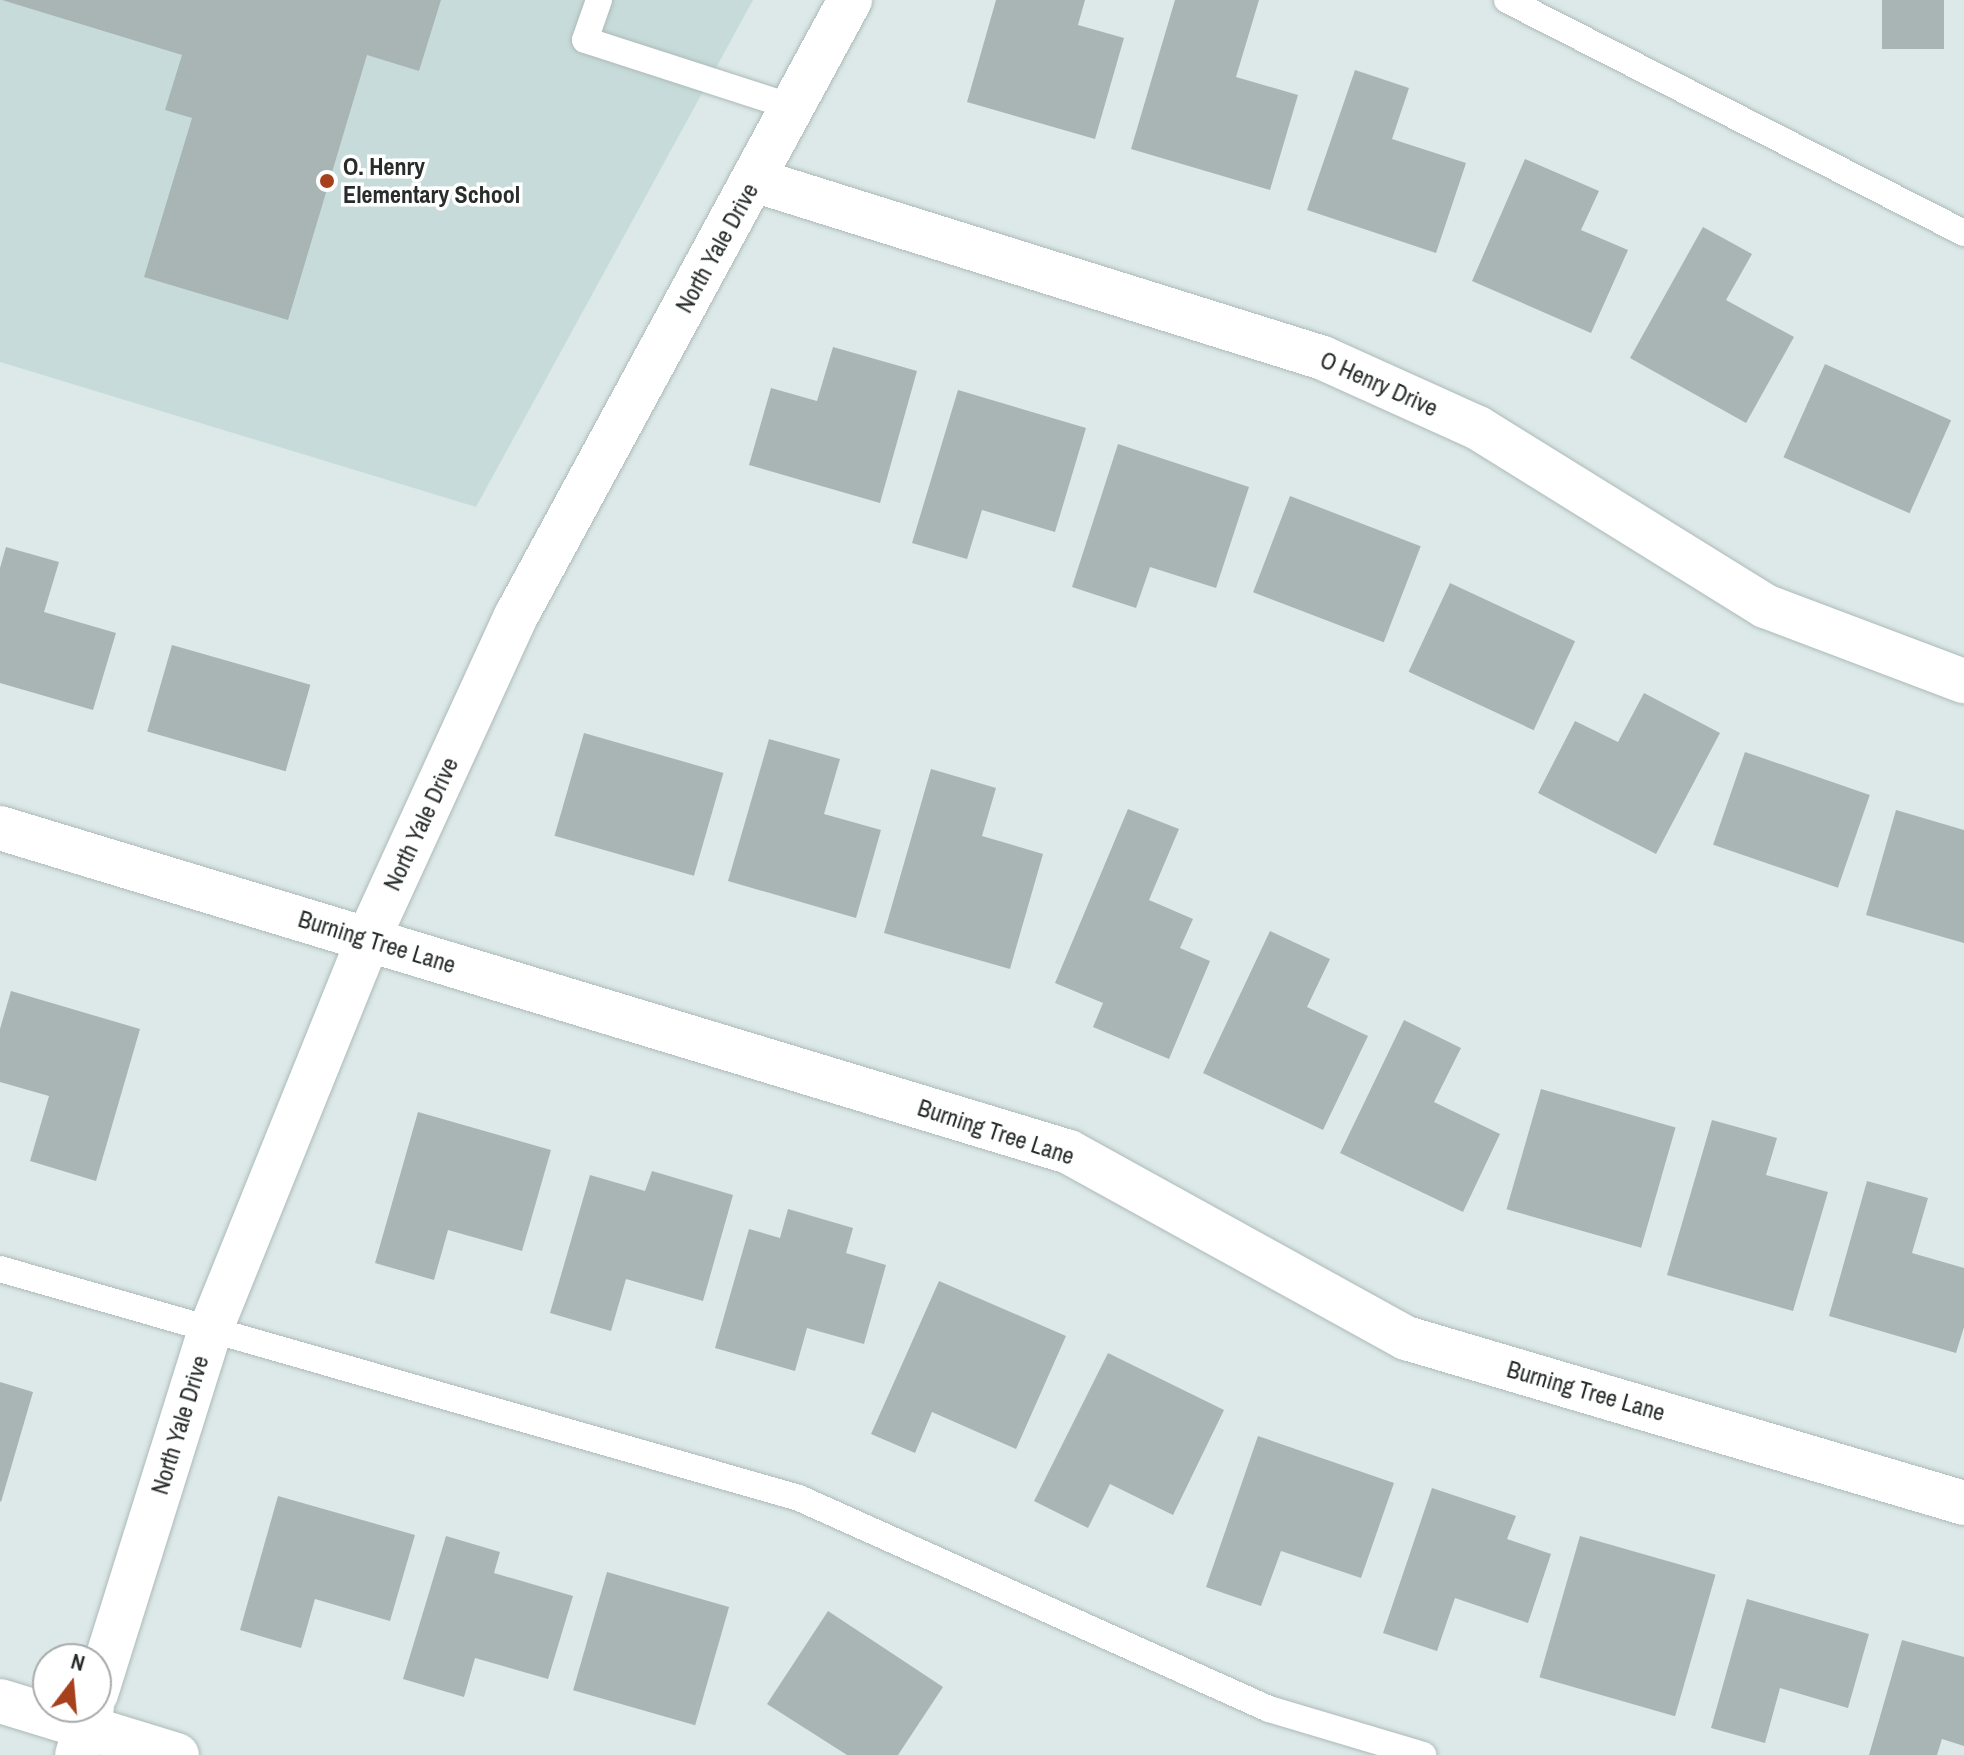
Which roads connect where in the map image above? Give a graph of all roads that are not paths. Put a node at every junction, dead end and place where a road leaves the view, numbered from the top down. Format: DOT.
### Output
graph roads {
  1 [pos="599,0"];
  2 [pos="850,0"];
  3 [pos="1507,0"];
  4 [pos="793,107"];
  5 [pos="754,180"];
  6 [pos="1964,233"];
  7 [pos="1964,681"];
  8 [pos="0,828"];
  9 [pos="368,939"];
  10 [pos="0,1269"];
  11 [pos="210,1331"];
  12 [pos="1964,1503"];
  13 [pos="112,1644"];
  14 [pos="0,1701"];
  15 [pos="32,1708"];
  16 [pos="93,1723"];
  17 [pos="177,1755"];
  18 [pos="1423,1755"];
  1 -- 4 [label="lane"];
  2 -- 4 [label="street, North Yale Drive"];
  3 -- 6 [label="lane"];
  4 -- 5 [label="street, North Yale Drive"];
  5 -- 7 [label="street, O Henry Drive"];
  5 -- 9 [label="street, North Yale Drive"];
  8 -- 9 [label="street, Burning Tree Lane"];
  9 -- 11 [label="street, North Yale Drive"];
  9 -- 12 [label="street, Burning Tree Lane"];
  10 -- 11 [label="lane"];
  11 -- 13 [label="street, North Yale Drive"];
  11 -- 18 [label="lane"];
  14 -- 15 [label="street"];
  16 -- 17 [label="street"];
}
